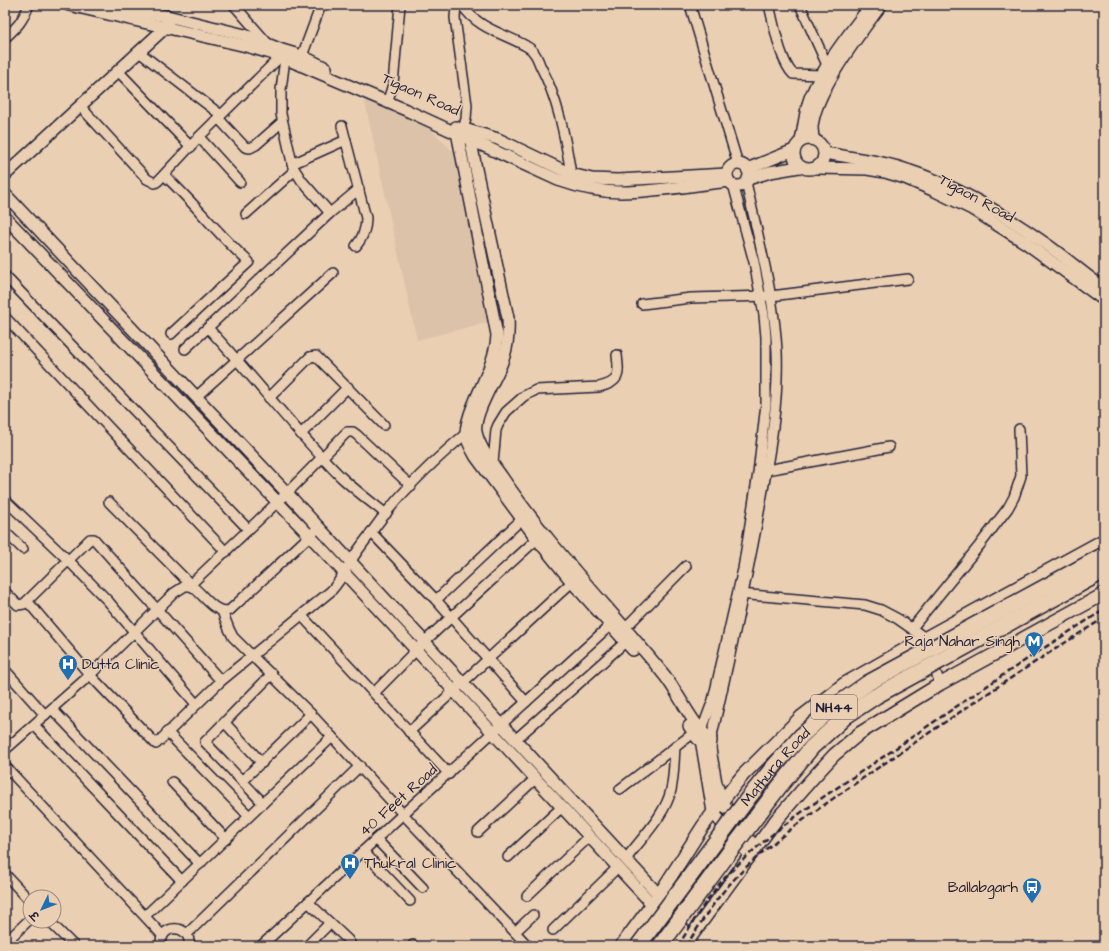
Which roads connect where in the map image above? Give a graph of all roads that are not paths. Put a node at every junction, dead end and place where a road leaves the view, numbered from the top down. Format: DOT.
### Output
graph roads {
  1 [pos="29,5"];
  2 [pos="69,5"];
  3 [pos="107,5"];
  4 [pos="234,5"];
  5 [pos="321,5"];
  6 [pos="400,5"];
  7 [pos="456,5"];
  8 [pos="462,5"];
  9 [pos="690,5"];
  10 [pos="769,5"];
  11 [pos="800,5"];
  12 [pos="871,5"];
  13 [pos="881,5"];
  14 [pos="131,7"];
  15 [pos="171,17"];
  16 [pos="166,27"];
  17 [pos="5,38"];
  18 [pos="139,52"];
  19 [pos="277,53"];
  20 [pos="302,56"];
  21 [pos="824,70"];
  22 [pos="118,71"];
  23 [pos="389,97"];
  24 [pos="80,106"];
  25 [pos="220,117"];
  26 [pos="282,122"];
  27 [pos="342,126"];
  28 [pos="466,134"];
  29 [pos="199,138"];
  30 [pos="813,139"];
  31 [pos="346,140"];
  32 [pos="802,141"];
  33 [pos="190,147"];
  34 [pos="794,150"];
  35 [pos="825,153"];
  36 [pos="800,167"];
  37 [pos="293,168"];
  38 [pos="817,168"];
  39 [pos="744,173"];
  40 [pos="571,174"];
  41 [pos="5,175"];
  42 [pos="164,175"];
  43 [pos="730,180"];
  44 [pos="240,182"];
  45 [pos="359,189"];
  46 [pos="5,194"];
  47 [pos="330,213"];
  48 [pos="246,214"];
  49 [pos="5,217"];
  50 [pos="1028,238"];
  51 [pos="356,246"];
  52 [pos="333,273"];
  53 [pos="5,276"];
  54 [pos="908,279"];
  55 [pos="1104,288"];
  56 [pos="760,295"];
  57 [pos="771,296"];
  58 [pos="1104,300"];
  59 [pos="642,304"];
  60 [pos="5,317"];
  61 [pos="208,328"];
  62 [pos="171,334"];
  63 [pos="185,349"];
  64 [pos="617,355"];
  65 [pos="237,359"];
  66 [pos="348,387"];
  67 [pos="196,397"];
  68 [pos="269,398"];
  69 [pos="384,425"];
  70 [pos="475,426"];
  71 [pos="1020,429"];
  72 [pos="301,434"];
  73 [pos="466,434"];
  74 [pos="889,447"];
  75 [pos="322,457"];
  76 [pos="492,463"];
  77 [pos="767,470"];
  78 [pos="411,486"];
  79 [pos="287,493"];
  80 [pos="5,500"];
  81 [pos="109,502"];
  82 [pos="278,502"];
  83 [pos="386,514"];
  84 [pos="522,519"];
  85 [pos="319,527"];
  86 [pos="248,529"];
  87 [pos="5,532"];
  88 [pos="371,532"];
  89 [pos="310,536"];
  90 [pos="537,539"];
  91 [pos="1104,540"];
  92 [pos="23,549"];
  93 [pos="226,552"];
  94 [pos="1104,555"];
  95 [pos="68,560"];
  96 [pos="351,562"];
  97 [pos="686,566"];
  98 [pos="1104,571"];
  99 [pos="345,573"];
  100 [pos="572,582"];
  101 [pos="192,585"];
  102 [pos="5,592"];
  103 [pos="740,594"];
  104 [pos="1104,594"];
  105 [pos="436,600"];
  106 [pos="28,602"];
  107 [pos="157,609"];
  108 [pos="222,611"];
  109 [pos="302,616"];
  110 [pos="451,617"];
  111 [pos="614,622"];
  112 [pos="912,628"];
  113 [pos="134,632"];
  114 [pos="627,636"];
  115 [pos="924,638"];
  116 [pos="425,642"];
  117 [pos="417,650"];
  118 [pos="252,656"];
  119 [pos="489,658"];
  120 [pos="5,670"];
  121 [pos="272,674"];
  122 [pos="90,675"];
  123 [pos="221,681"];
  124 [pos="463,682"];
  125 [pos="940,684"];
  126 [pos="454,691"];
  127 [pos="374,693"];
  128 [pos="526,702"];
  129 [pos="196,704"];
  130 [pos="48,712"];
  131 [pos="311,714"];
  132 [pos="225,723"];
  133 [pos="501,724"];
  134 [pos="34,725"];
  135 [pos="167,732"];
  136 [pos="409,732"];
  137 [pos="492,733"];
  138 [pos="332,737"];
  139 [pos="516,740"];
  140 [pos="703,740"];
  141 [pos="676,746"];
  142 [pos="5,750"];
  143 [pos="262,763"];
  144 [pos="5,766"];
  145 [pos="360,766"];
  146 [pos="449,774"];
  147 [pos="535,779"];
  148 [pos="242,781"];
  149 [pos="172,782"];
  150 [pos="620,789"];
  151 [pos="722,802"];
  152 [pos="263,803"];
  153 [pos="562,807"];
  154 [pos="713,812"];
  155 [pos="403,814"];
  156 [pos="249,816"];
  157 [pos="478,832"];
  158 [pos="589,837"];
  159 [pos="226,839"];
  160 [pos="376,839"];
  161 [pos="363,851"];
  162 [pos="753,852"];
  163 [pos="508,857"];
  164 [pos="626,859"];
  165 [pos="200,864"];
  166 [pos="679,864"];
  167 [pos="618,868"];
  168 [pos="5,874"];
  169 [pos="182,881"];
  170 [pos="423,888"];
  171 [pos="22,892"];
  172 [pos="659,895"];
  173 [pos="527,896"];
  174 [pos="721,896"];
  175 [pos="410,901"];
  176 [pos="308,902"];
  177 [pos="652,904"];
  178 [pos="533,914"];
  179 [pos="145,916"];
  180 [pos="330,923"];
  181 [pos="22,927"];
  182 [pos="58,929"];
  183 [pos="553,930"];
  184 [pos="515,932"];
  185 [pos="187,934"];
  186 [pos="5,943"];
  187 [pos="161,943"];
  188 [pos="631,945"];
  189 [pos="685,945"];
  190 [pos="74,946"];
  191 [pos="189,946"];
  192 [pos="261,946"];
  193 [pos="307,946"];
  194 [pos="351,946"];
  195 [pos="528,946"];
  196 [pos="660,946"];
  1 -- 17 [label="street"];
  2 -- 16 [label="street, Tigaon Road"];
  3 -- 14 [label="street, Tigaon Road"];
  4 -- 19 [label="street"];
  5 -- 20 [label="street"];
  6 -- 23 [label="street"];
  7 -- 28 [label="street"];
  8 -- 40 [label="street"];
  9 -- 39 [label="street"];
  10 -- 21 [label="street"];
  11 -- 21 [label="street"];
  12 -- 21 [label="street"];
  13 -- 30 [label="street"];
  14 -- 15 [label="street, Tigaon Road"];
  15 -- 16 [label="street"];
  15 -- 19 [label="street, Tigaon Road"];
  16 -- 18 [label="street"];
  16 -- 19 [label="street, Tigaon Road"];
  18 -- 22 [label="street"];
  18 -- 25 [label="street"];
  19 -- 20 [label="street, Tigaon Road"];
  19 -- 25 [label="street"];
  19 -- 26 [label="street"];
  19 -- 28 [label="street"];
  20 -- 23 [label="street, Tigaon Road"];
  21 -- 32 [label="street"];
  22 -- 24 [label="street"];
  22 -- 33 [label="street"];
  23 -- 28 [label="street, Tigaon Road"];
  24 -- 41 [label="street"];
  24 -- 42 [label="street"];
  25 -- 26 [label="street"];
  25 -- 29 [label="street"];
  26 -- 37 [label="street"];
  27 -- 31 [label="street"];
  28 -- 40 [label="street, Tigaon Road"];
  28 -- 43 [label="street, Tigaon Road"];
  28 -- 70 [label="street"];
  28 -- 73 [label="street"];
  29 -- 33 [label="street"];
  29 -- 44 [label="street"];
  30 -- 32 [label="street"];
  30 -- 35 [label="street"];
  31 -- 37 [label="street"];
  31 -- 45 [label="street"];
  32 -- 34 [label="street"];
  33 -- 42 [label="street"];
  34 -- 36 [label="street"];
  34 -- 39 [label="street"];
  35 -- 38 [label="street"];
  35 -- 50 [label="street, Tigaon Road"];
  36 -- 38 [label="street"];
  36 -- 39 [label="street"];
  37 -- 47 [label="street"];
  37 -- 48 [label="street"];
  38 -- 50 [label="street, Tigaon Road"];
  39 -- 43 [label="street"];
  39 -- 43 [label="street"];
  39 -- 57 [label="street"];
  40 -- 43 [label="street, Tigaon Road"];
  42 -- 62 [label="street"];
  43 -- 56 [label="street"];
  45 -- 47 [label="street"];
  45 -- 51 [label="street"];
  46 -- 67 [label="street"];
  47 -- 61 [label="street"];
  49 -- 82 [label="street"];
  50 -- 55 [label="street, Tigaon Road"];
  50 -- 58 [label="street, Tigaon Road"];
  52 -- 65 [label="street"];
  53 -- 86 [label="street"];
  54 -- 57 [label="street"];
  56 -- 57 [label="street"];
  56 -- 59 [label="street"];
  56 -- 103 [label="street"];
  57 -- 77 [label="street"];
  60 -- 93 [label="street"];
  61 -- 63 [label="street"];
  61 -- 65 [label="street"];
  64 -- 76 [label="street"];
  65 -- 67 [label="street"];
  65 -- 68 [label="street"];
  66 -- 68 [label="street"];
  66 -- 69 [label="street"];
  66 -- 72 [label="street"];
  67 -- 79 [label="street"];
  68 -- 72 [label="street"];
  70 -- 73 [label="street"];
  70 -- 76 [label="street"];
  71 -- 112 [label="street"];
  72 -- 75 [label="street"];
  73 -- 78 [label="street"];
  73 -- 84 [label="street"];
  74 -- 77 [label="street"];
  75 -- 78 [label="street"];
  75 -- 79 [label="street"];
  75 -- 83 [label="street"];
  76 -- 111 [label="street"];
  77 -- 103 [label="street"];
  78 -- 83 [label="street"];
  79 -- 82 [label="street"];
  79 -- 85 [label="street"];
  80 -- 95 [label="street"];
  81 -- 101 [label="street"];
  82 -- 86 [label="street"];
  82 -- 89 [label="street"];
  83 -- 88 [label="street"];
  84 -- 90 [label="street"];
  84 -- 105 [label="street"];
  85 -- 89 [label="street"];
  85 -- 96 [label="street"];
  86 -- 93 [label="street"];
  87 -- 92 [label="street"];
  88 -- 96 [label="street"];
  88 -- 105 [label="street"];
  89 -- 99 [label="street"];
  89 -- 108 [label="street"];
  90 -- 100 [label="street"];
  90 -- 110 [label="street"];
  91 -- 115 [label="main road"];
  93 -- 101 [label="street"];
  94 -- 188 [label="highway, Mathura Road / NH44, bridge"];
  95 -- 106 [label="street"];
  95 -- 107 [label="street"];
  95 -- 113 [label="street"];
  96 -- 99 [label="street"];
  96 -- 116 [label="street"];
  97 -- 114 [label="street"];
  98 -- 196 [label="highway, Mathura Road / NH44, bridge"];
  99 -- 109 [label="street"];
  99 -- 117 [label="street"];
  100 -- 111 [label="street"];
  100 -- 119 [label="street"];
  101 -- 107 [label="street"];
  101 -- 108 [label="street"];
  102 -- 106 [label="street"];
  103 -- 112 [label="street"];
  103 -- 140 [label="street"];
  104 -- 125 [label="main road"];
  105 -- 110 [label="street"];
  106 -- 122 [label="street"];
  107 -- 113 [label="street"];
  107 -- 123 [label="street"];
  108 -- 118 [label="street"];
  109 -- 118 [label="street"];
  109 -- 127 [label="street"];
  110 -- 116 [label="street"];
  110 -- 119 [label="street"];
  111 -- 114 [label="street"];
  111 -- 128 [label="street, 40 Feet Road"];
  112 -- 115 [label="street"];
  113 -- 122 [label="street"];
  113 -- 129 [label="street"];
  114 -- 139 [label="street"];
  114 -- 140 [label="street"];
  115 -- 125 [label="street"];
  115 -- 151 [label="main road"];
  116 -- 117 [label="street"];
  116 -- 124 [label="street"];
  117 -- 126 [label="street"];
  117 -- 127 [label="street"];
  118 -- 121 [label="street"];
  118 -- 123 [label="street"];
  119 -- 124 [label="street"];
  119 -- 128 [label="street"];
  120 -- 130 [label="street"];
  121 -- 131 [label="street"];
  121 -- 132 [label="street"];
  122 -- 130 [label="street"];
  122 -- 135 [label="street"];
  123 -- 129 [label="street"];
  124 -- 126 [label="street"];
  124 -- 133 [label="street"];
  125 -- 162 [label="main road"];
  126 -- 136 [label="street"];
  126 -- 137 [label="street"];
  127 -- 136 [label="street"];
  128 -- 133 [label="street, 40 Feet Road"];
  129 -- 135 [label="street"];
  130 -- 134 [label="street"];
  130 -- 165 [label="street"];
  131 -- 138 [label="street"];
  131 -- 143 [label="street"];
  132 -- 143 [label="street"];
  132 -- 148 [label="street"];
  133 -- 137 [label="street, 40 Feet Road"];
  133 -- 139 [label="street"];
  134 -- 142 [label="street"];
  134 -- 169 [label="street"];
  135 -- 156 [label="street"];
  136 -- 146 [label="street"];
  137 -- 146 [label="street, 40 Feet Road"];
  137 -- 147 [label="street"];
  138 -- 145 [label="street"];
  138 -- 152 [label="street"];
  139 -- 164 [label="street"];
  140 -- 141 [label="street"];
  140 -- 151 [label="street"];
  140 -- 154 [label="street"];
  141 -- 150 [label="street"];
  141 -- 164 [label="street"];
  143 -- 148 [label="street"];
  144 -- 179 [label="street"];
  145 -- 155 [label="street"];
  145 -- 185 [label="street"];
  146 -- 155 [label="street, 40 Feet Road"];
  147 -- 153 [label="street"];
  147 -- 157 [label="street"];
  148 -- 152 [label="street"];
  149 -- 159 [label="street"];
  151 -- 154 [label="main road"];
  151 -- 162 [label="street"];
  152 -- 156 [label="street"];
  153 -- 158 [label="street"];
  153 -- 163 [label="street"];
  154 -- 162 [label="street"];
  154 -- 166 [label="main road"];
  155 -- 160 [label="street, 40 Feet Road"];
  155 -- 184 [label="street"];
  156 -- 159 [label="street"];
  158 -- 167 [label="street"];
  158 -- 173 [label="street"];
  159 -- 165 [label="street"];
  160 -- 161 [label="street, 40 Feet Road"];
  160 -- 170 [label="street"];
  161 -- 175 [label="street"];
  161 -- 176 [label="street, 40 Feet Road"];
  162 -- 174 [label="main road"];
  164 -- 172 [label="street"];
  165 -- 169 [label="street"];
  166 -- 172 [label="main road"];
  166 -- 174 [label="main road"];
  167 -- 177 [label="street"];
  167 -- 183 [label="street"];
  168 -- 171 [label="street"];
  169 -- 179 [label="street"];
  172 -- 177 [label="main road"];
  172 -- 189 [label="main road"];
  174 -- 189 [label="main road"];
  176 -- 180 [label="street"];
  176 -- 192 [label="street, 40 Feet Road"];
  177 -- 188 [label="main road"];
  177 -- 189 [label="main road"];
  178 -- 184 [label="street"];
  179 -- 187 [label="street"];
  180 -- 193 [label="street"];
  180 -- 194 [label="street"];
  181 -- 186 [label="street"];
  182 -- 190 [label="street"];
  184 -- 195 [label="street"];
  185 -- 187 [label="street"];
  185 -- 191 [label="street"];
}
